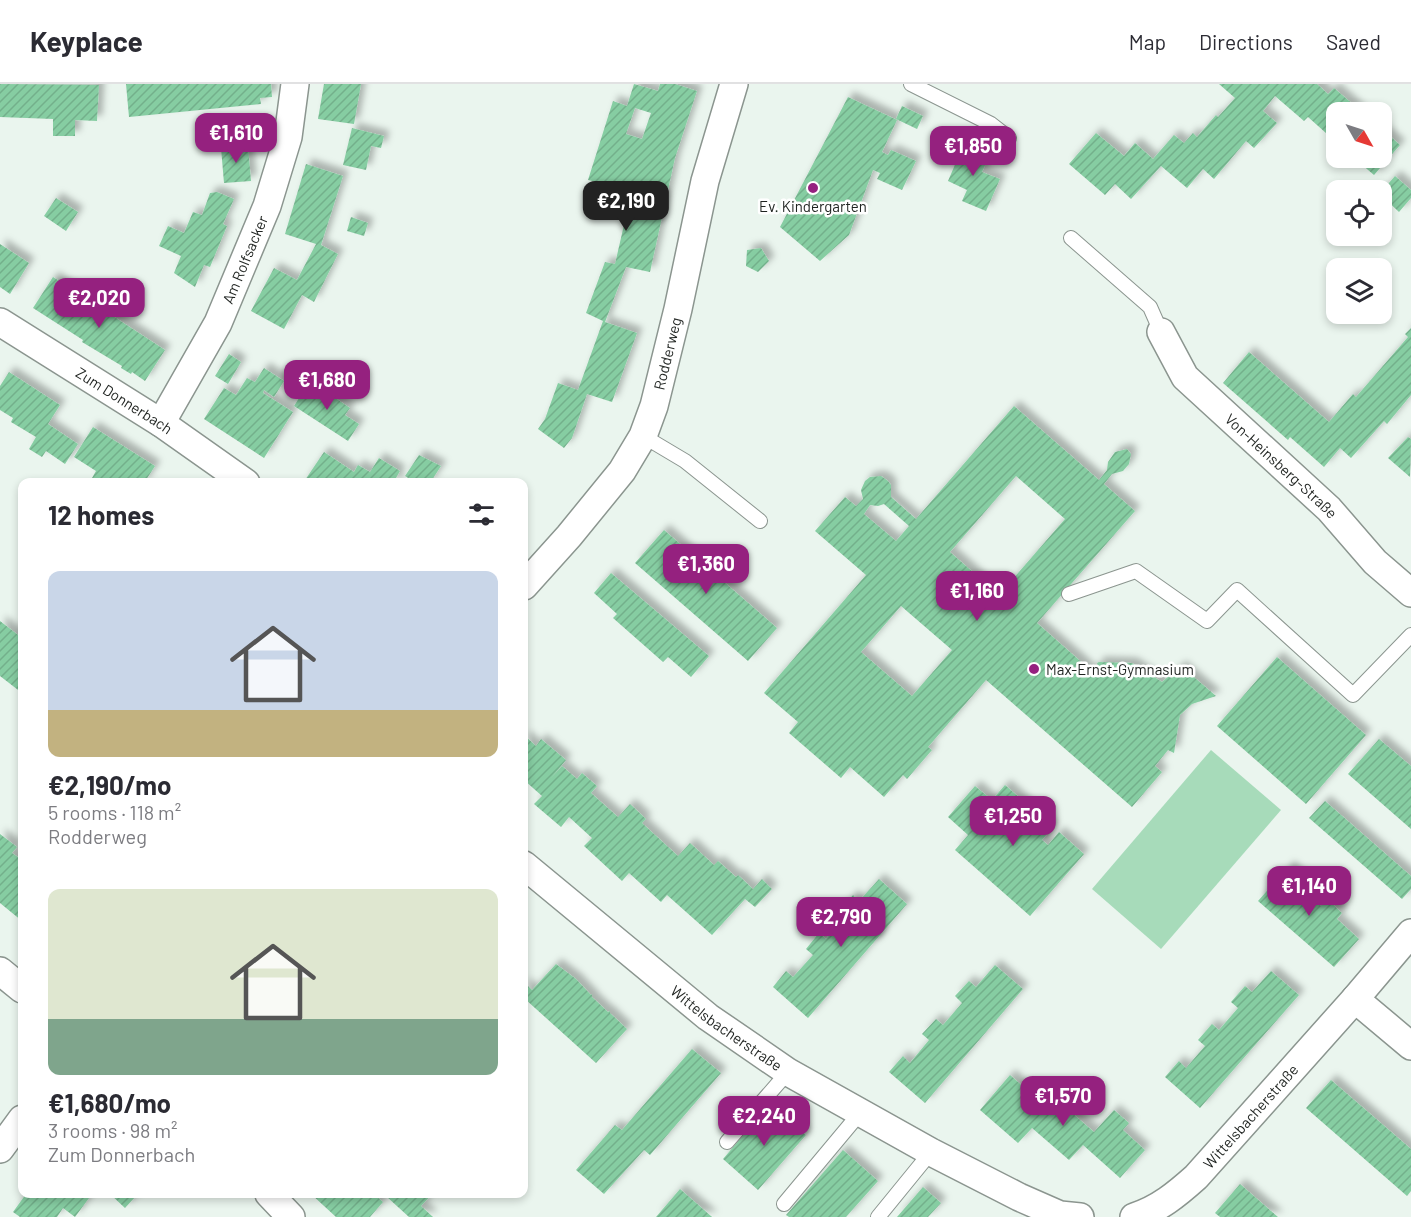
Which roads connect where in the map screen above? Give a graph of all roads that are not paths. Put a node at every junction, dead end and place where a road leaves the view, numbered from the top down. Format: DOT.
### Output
graph roads {
  1 [pos="295,84"];
  2 [pos="734,84"];
  3 [pos="911,84"];
  4 [pos="1009,138"];
  5 [pos="1071,238"];
  6 [pos="0,322"];
  7 [pos="1161,332"];
  8 [pos="161,423"];
  9 [pos="643,436"];
  10 [pos="239,478"];
  11 [pos="760,521"];
  12 [pos="528,582"];
  13 [pos="1411,593"];
  14 [pos="1069,594"];
  15 [pos="1411,634"];
  16 [pos="528,868"];
  17 [pos="1411,933"];
  18 [pos="0,971"];
  19 [pos="18,986"];
  20 [pos="1355,999"];
  21 [pos="1411,1046"];
  22 [pos="788,1072"];
  23 [pos="860,1113"];
  24 [pos="18,1124"];
  25 [pos="727,1142"];
  26 [pos="0,1149"];
  27 [pos="931,1152"];
  28 [pos="273,1198"];
  29 [pos="784,1204"];
  30 [pos="291,1217"];
  31 [pos="878,1217"];
  32 [pos="1080,1217"];
  33 [pos="1134,1217"];
  1 -- 8 [label="street, Am Rolfsacker"];
  2 -- 9 [label="street, Rodderweg"];
  3 -- 4 [label="lane"];
  5 -- 7 [label="lane"];
  6 -- 8 [label="street, Zum Donnerbach"];
  7 -- 13 [label="street, Von-Heinsberg-Straße"];
  8 -- 10 [label="street, Zum Donnerbach"];
  9 -- 11 [label="lane"];
  9 -- 12 [label="street, Rodderweg"];
  14 -- 15 [label="lane"];
  16 -- 22 [label="street, Wittelsbacherstraße"];
  17 -- 20 [label="street, Wittelsbacherstraße"];
  18 -- 19 [label="street"];
  20 -- 21 [label="street"];
  20 -- 33 [label="street, Wittelsbacherstraße"];
  22 -- 23 [label="street, Wittelsbacherstraße"];
  22 -- 25 [label="lane"];
  23 -- 27 [label="street, Wittelsbacherstraße"];
  23 -- 29 [label="lane"];
  24 -- 26 [label="street"];
  27 -- 31 [label="lane"];
  27 -- 32 [label="street, Wittelsbacherstraße"];
  28 -- 30 [label="street"];
}
